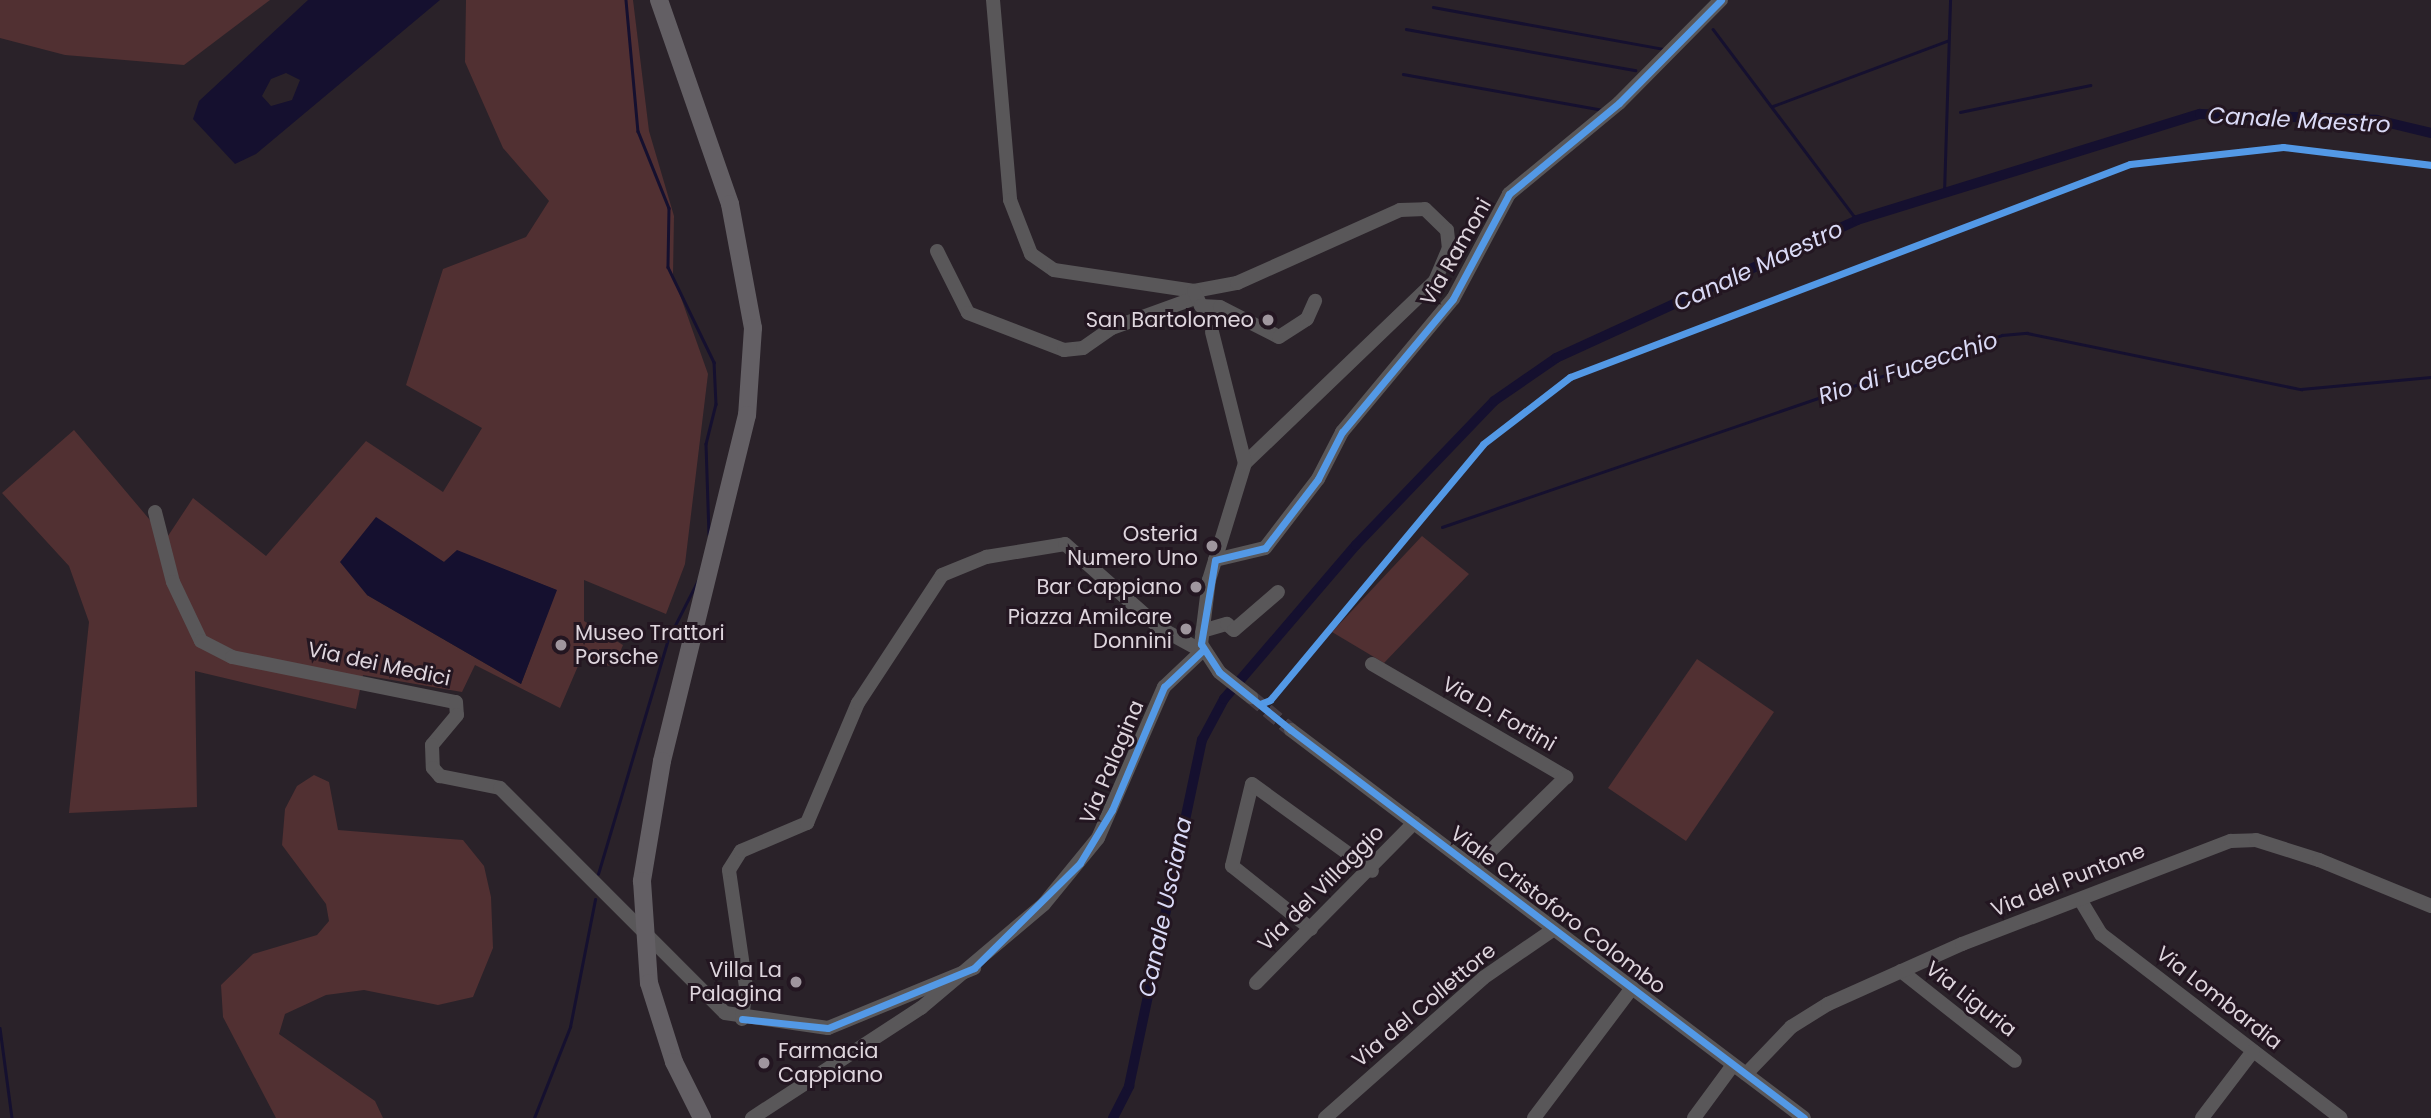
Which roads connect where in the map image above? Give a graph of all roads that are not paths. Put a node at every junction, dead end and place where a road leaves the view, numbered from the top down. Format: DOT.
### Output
graph roads {
  1 [pos="659,0"];
  2 [pos="993,0"];
  3 [pos="1721,0"];
  4 [pos="937,251"];
  5 [pos="1197,298"];
  6 [pos="1315,301"];
  7 [pos="1212,332"];
  8 [pos="1245,463"];
  9 [pos="155,512"];
  10 [pos="1215,560"];
  11 [pos="1278,592"];
  12 [pos="1202,631"];
  13 [pos="1197,654"];
  14 [pos="1372,664"];
  15 [pos="1251,697"];
  16 [pos="1291,730"];
  17 [pos="1414,823"];
  18 [pos="1473,868"];
  19 [pos="1372,871"];
  20 [pos="2081,901"];
  21 [pos="2431,905"];
  22 [pos="643,929"];
  23 [pos="1311,929"];
  24 [pos="1554,929"];
  25 [pos="974,968"];
  26 [pos="1901,971"];
  27 [pos="1256,982"];
  28 [pos="1632,988"];
  29 [pos="742,1019"];
  30 [pos="2253,1051"];
  31 [pos="2015,1061"];
  32 [pos="1733,1065"];
  33 [pos="1746,1074"];
  34 [pos="702,1118"];
  35 [pos="752,1118"];
  36 [pos="1325,1118"];
  37 [pos="1534,1118"];
  38 [pos="1694,1118"];
  39 [pos="1804,1118"];
  40 [pos="2202,1118"];
  41 [pos="2342,1118"];
  1 -- 22 [label="main road"];
  2 -- 5 [label="street"];
  3 -- 10 [label="street, Via Ramoni"];
  4 -- 5 [label="street"];
  5 -- 6 [label="street"];
  5 -- 8 [label="street"];
  7 -- 8 [label="street"];
  8 -- 10 [label="street"];
  9 -- 22 [label="street, Via dei Medici"];
  10 -- 12 [label="street"];
  11 -- 12 [label="street"];
  12 -- 13 [label="street"];
  13 -- 15 [label="street"];
  13 -- 25 [label="street, Via Palagina"];
  13 -- 29 [label="street"];
  14 -- 18 [label="street, Via D. Fortini"];
  16 -- 17 [label="street, Viale Cristoforo Colombo"];
  17 -- 18 [label="street, Viale Cristoforo Colombo"];
  17 -- 19 [label="street, Via del Villaggio"];
  18 -- 24 [label="street, Viale Cristoforo Colombo"];
  19 -- 23 [label="street, Via del Villaggio"];
  19 -- 23 [label="street"];
  20 -- 21 [label="street, Via del Puntone"];
  20 -- 26 [label="street, Via del Puntone"];
  20 -- 30 [label="street, Via Lombardia"];
  22 -- 29 [label="street, Via dei Medici"];
  22 -- 34 [label="main road"];
  23 -- 27 [label="street, Via del Villaggio"];
  24 -- 28 [label="street, Viale Cristoforo Colombo"];
  24 -- 36 [label="street, Via del Collettore"];
  25 -- 29 [label="street"];
  25 -- 35 [label="street, Via Palagina"];
  26 -- 31 [label="street, Via Liguria"];
  26 -- 33 [label="street, Via del Puntone"];
  28 -- 32 [label="street, Viale Cristoforo Colombo"];
  28 -- 37 [label="street"];
  30 -- 40 [label="street"];
  30 -- 41 [label="street, Via Lombardia"];
  32 -- 33 [label="street, Viale Cristoforo Colombo"];
  32 -- 38 [label="street"];
  33 -- 39 [label="street, Viale Cristoforo Colombo"];
}
